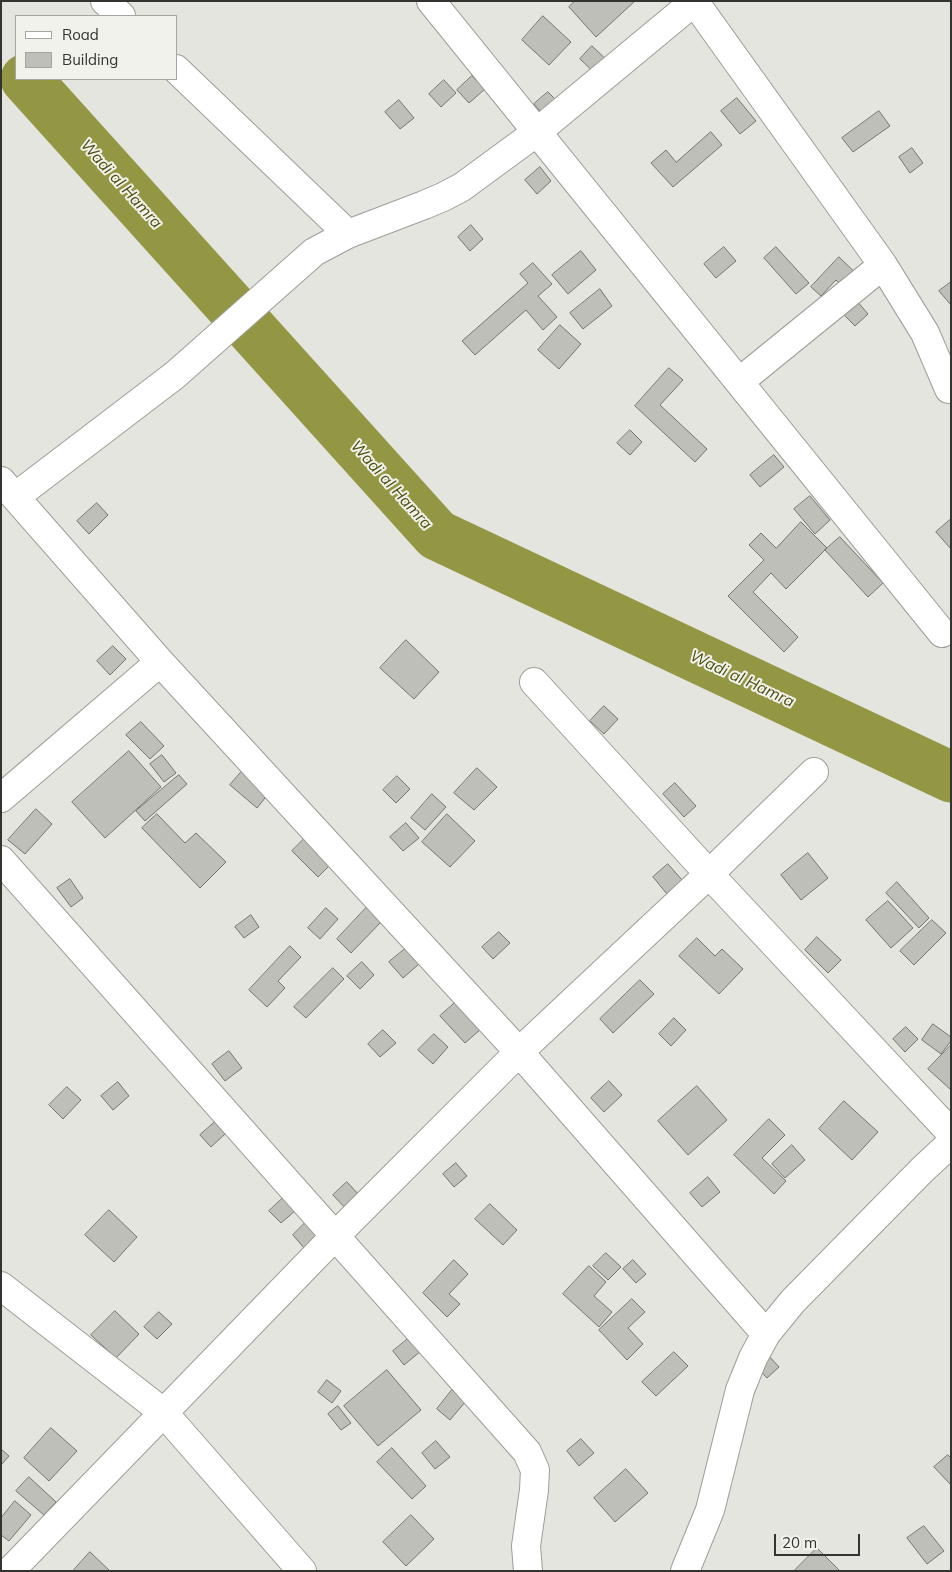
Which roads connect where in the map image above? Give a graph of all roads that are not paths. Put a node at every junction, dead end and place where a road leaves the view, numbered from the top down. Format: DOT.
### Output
graph roads {
  1 [pos="105,1"];
  2 [pos="431,1"];
  3 [pos="695,1"];
  4 [pos="120,15"];
  5 [pos="178,71"];
  6 [pos="537,132"];
  7 [pos="348,234"];
  8 [pos="883,265"];
  9 [pos="739,382"];
  10 [pos="950,391"];
  11 [pos="8,489"];
  12 [pos="942,634"];
  13 [pos="160,662"];
  14 [pos="534,682"];
  15 [pos="814,772"];
  16 [pos="1,798"];
  17 [pos="1,860"];
  18 [pos="709,874"];
  19 [pos="519,1052"];
  20 [pos="951,1133"];
  21 [pos="951,1143"];
  22 [pos="336,1236"];
  23 [pos="1,1286"];
  24 [pos="766,1334"];
  25 [pos="163,1412"];
  26 [pos="10,1571"];
  27 [pos="302,1571"];
  28 [pos="528,1571"];
  29 [pos="685,1571"];
  1 -- 4 [label="street"];
  2 -- 6 [label="street"];
  3 -- 6 [label="street"];
  3 -- 8 [label="street"];
  5 -- 7 [label="street"];
  6 -- 7 [label="street"];
  6 -- 9 [label="street"];
  7 -- 11 [label="street"];
  8 -- 9 [label="street"];
  8 -- 10 [label="street"];
  9 -- 12 [label="street"];
  11 -- 13 [label="street"];
  13 -- 16 [label="street"];
  13 -- 19 [label="street"];
  14 -- 18 [label="street"];
  15 -- 18 [label="street"];
  17 -- 22 [label="street"];
  18 -- 19 [label="street"];
  18 -- 20 [label="street"];
  19 -- 22 [label="street"];
  19 -- 24 [label="street"];
  21 -- 24 [label="street"];
  22 -- 25 [label="street"];
  22 -- 28 [label="street"];
  23 -- 25 [label="street"];
  24 -- 29 [label="street"];
  25 -- 26 [label="street"];
  25 -- 27 [label="street"];
}
